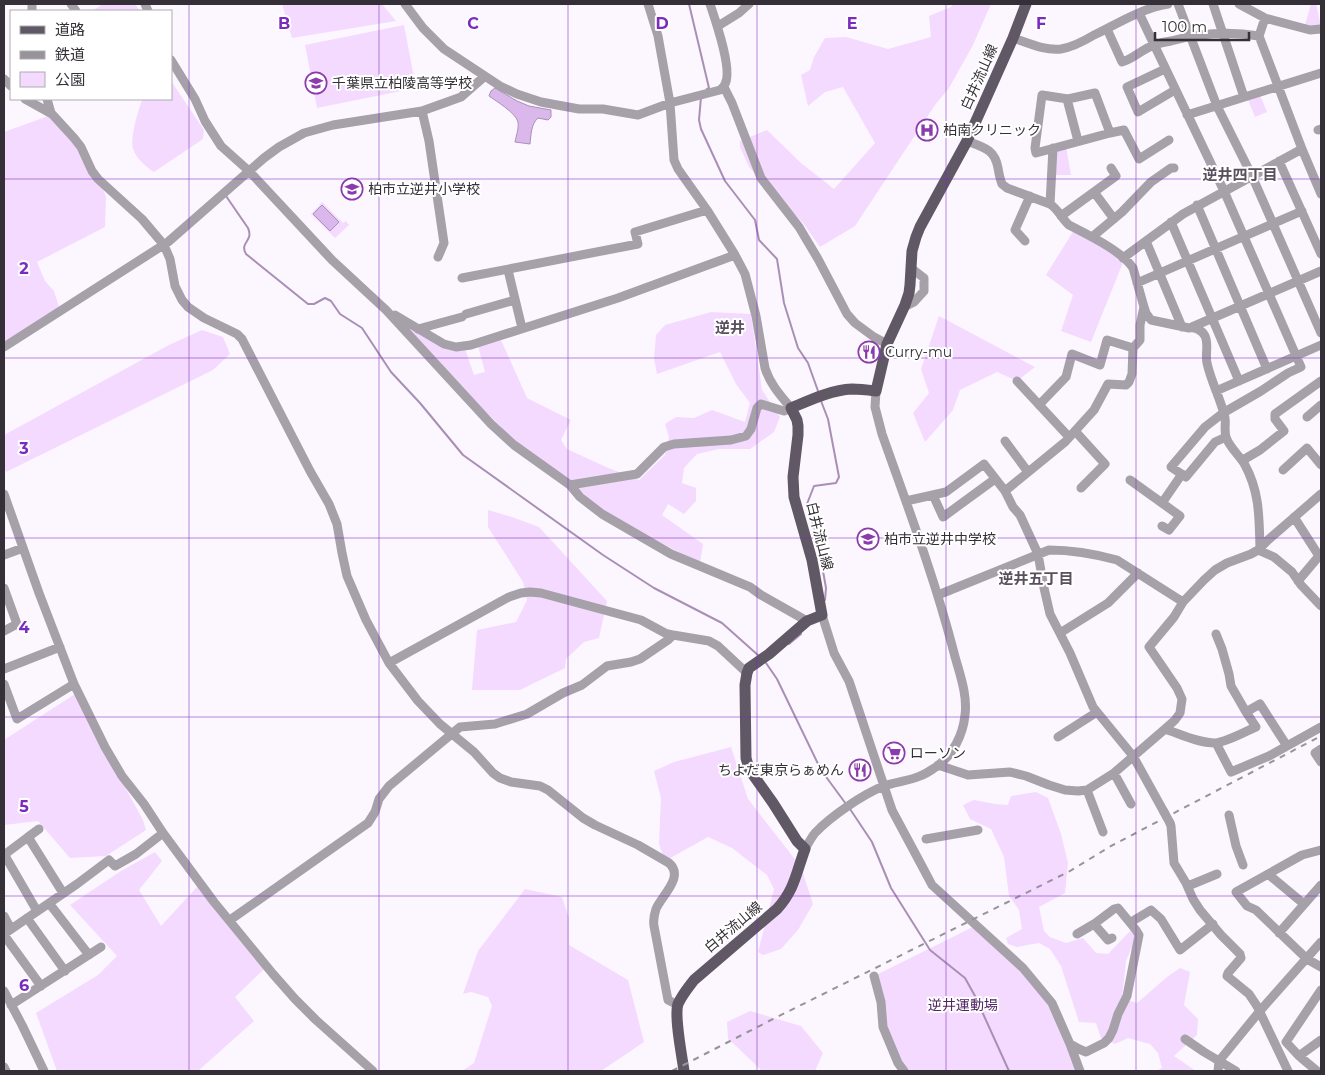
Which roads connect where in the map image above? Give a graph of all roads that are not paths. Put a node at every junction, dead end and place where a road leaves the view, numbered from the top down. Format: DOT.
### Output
graph roads {
  1 [pos="405,4"];
  2 [pos="648,4"];
  3 [pos="710,4"];
  4 [pos="749,4"];
  5 [pos="1026,4"];
  6 [pos="1168,4"];
  7 [pos="1178,4"];
  8 [pos="1213,4"];
  9 [pos="1239,4"];
  10 [pos="1139,13"];
  11 [pos="1265,18"];
  12 [pos="718,26"];
  13 [pos="1107,28"];
  14 [pos="1321,29"];
  15 [pos="1222,33"];
  16 [pos="1190,36"];
  17 [pos="1259,36"];
  18 [pos="1013,38"];
  19 [pos="1154,45"];
  20 [pos="172,62"];
  21 [pos="1165,69"];
  22 [pos="1321,73"];
  23 [pos="485,76"];
  24 [pos="724,86"];
  25 [pos="1278,87"];
  26 [pos="1175,90"];
  27 [pos="1244,97"];
  28 [pos="1067,99"];
  29 [pos="27,100"];
  30 [pos="47,100"];
  31 [pos="670,103"];
  32 [pos="1217,106"];
  33 [pos="422,111"];
  34 [pos="51,113"];
  35 [pos="1187,115"];
  36 [pos="1110,133"];
  37 [pos="1169,140"];
  38 [pos="967,141"];
  39 [pos="1078,141"];
  40 [pos="1052,148"];
  41 [pos="1302,149"];
  42 [pos="1279,161"];
  43 [pos="1111,168"];
  44 [pos="1174,168"];
  45 [pos="249,171"];
  46 [pos="1252,176"];
  47 [pos="1224,191"];
  48 [pos="1094,192"];
  49 [pos="1321,194"];
  50 [pos="1030,196"];
  51 [pos="1050,204"];
  52 [pos="1197,205"];
  53 [pos="707,210"];
  54 [pos="1302,211"];
  55 [pos="1061,216"];
  56 [pos="1114,219"];
  57 [pos="1171,222"];
  58 [pos="1273,223"];
  59 [pos="1244,236"];
  60 [pos="1092,237"];
  61 [pos="1025,241"];
  62 [pos="1146,242"];
  63 [pos="164,245"];
  64 [pos="1216,248"];
  65 [pos="1321,254"];
  66 [pos="735,255"];
  67 [pos="438,257"];
  68 [pos="1123,258"];
  69 [pos="1188,261"];
  70 [pos="508,270"];
  71 [pos="1321,271"];
  72 [pos="1160,273"];
  73 [pos="462,278"];
  74 [pos="1298,281"];
  75 [pos="1137,283"];
  76 [pos="1269,294"];
  77 [pos="515,300"];
  78 [pos="1240,306"];
  79 [pos="1144,308"];
  80 [pos="386,310"];
  81 [pos="1212,318"];
  82 [pos="1182,326"];
  83 [pos="1192,327"];
  84 [pos="522,328"];
  85 [pos="418,329"];
  86 [pos="1321,333"];
  87 [pos="887,344"];
  88 [pos="1321,345"];
  89 [pos="4,347"];
  90 [pos="1133,348"];
  91 [pos="1296,356"];
  92 [pos="1267,368"];
  93 [pos="1017,381"];
  94 [pos="1239,381"];
  95 [pos="1321,381"];
  96 [pos="876,391"];
  97 [pos="1216,391"];
  98 [pos="1039,404"];
  99 [pos="1321,405"];
  100 [pos="792,408"];
  101 [pos="1223,413"];
  102 [pos="1307,417"];
  103 [pos="1072,434"];
  104 [pos="1226,437"];
  105 [pos="1005,442"];
  106 [pos="1243,460"];
  107 [pos="1321,465"];
  108 [pos="1283,470"];
  109 [pos="1028,472"];
  110 [pos="1182,474"];
  111 [pos="996,479"];
  112 [pos="1130,480"];
  113 [pos="570,485"];
  114 [pos="1081,488"];
  115 [pos="1005,491"];
  116 [pos="4,494"];
  117 [pos="934,495"];
  118 [pos="1321,495"];
  119 [pos="906,501"];
  120 [pos="1162,503"];
  121 [pos="1294,517"];
  122 [pos="1162,526"];
  123 [pos="23,548"];
  124 [pos="1259,549"];
  125 [pos="1038,554"];
  126 [pos="4,555"];
  127 [pos="1138,573"];
  128 [pos="1298,581"];
  129 [pos="4,588"];
  130 [pos="938,595"];
  131 [pos="1183,602"];
  132 [pos="1321,606"];
  133 [pos="822,615"];
  134 [pos="807,621"];
  135 [pos="4,631"];
  136 [pos="1060,633"];
  137 [pos="1216,634"];
  138 [pos="673,635"];
  139 [pos="60,647"];
  140 [pos="389,663"];
  141 [pos="4,669"];
  142 [pos="747,673"];
  143 [pos="4,684"];
  144 [pos="74,684"];
  145 [pos="8,708"];
  146 [pos="1097,712"];
  147 [pos="1246,712"];
  148 [pos="1321,727"];
  149 [pos="1165,730"];
  150 [pos="453,734"];
  151 [pos="1058,736"];
  152 [pos="1216,743"];
  153 [pos="1287,746"];
  154 [pos="1321,749"];
  155 [pos="1133,756"];
  156 [pos="1321,762"];
  157 [pos="938,765"];
  158 [pos="1114,774"];
  159 [pos="884,786"];
  160 [pos="1087,790"];
  161 [pos="1130,804"];
  162 [pos="1229,815"];
  163 [pos="39,829"];
  164 [pos="978,830"];
  165 [pos="1102,832"];
  166 [pos="163,833"];
  167 [pos="28,837"];
  168 [pos="926,840"];
  169 [pos="805,849"];
  170 [pos="1321,850"];
  171 [pos="4,853"];
  172 [pos="1243,866"];
  173 [pos="1217,874"];
  174 [pos="1268,874"];
  175 [pos="1321,885"];
  176 [pos="1188,886"];
  177 [pos="63,893"];
  178 [pos="1122,899"];
  179 [pos="49,902"];
  180 [pos="1304,904"];
  181 [pos="1118,908"];
  182 [pos="37,911"];
  183 [pos="4,916"];
  184 [pos="27,918"];
  185 [pos="230,920"];
  186 [pos="1131,922"];
  187 [pos="1094,924"];
  188 [pos="1213,924"];
  189 [pos="6,933"];
  190 [pos="1278,933"];
  191 [pos="1077,934"];
  192 [pos="1112,938"];
  193 [pos="1321,942"];
  194 [pos="101,947"];
  195 [pos="89,955"];
  196 [pos="1307,958"];
  197 [pos="1321,968"];
  198 [pos="64,971"];
  199 [pos="874,976"];
  200 [pos="41,986"];
  201 [pos="1321,990"];
  202 [pos="4,991"];
  203 [pos="11,1005"];
  204 [pos="678,1005"];
  205 [pos="1260,1012"];
  206 [pos="1185,1039"];
  207 [pos="1321,1040"];
  208 [pos="1070,1044"];
  209 [pos="1299,1056"];
  210 [pos="1219,1061"];
  211 [pos="4,1067"];
  212 [pos="6,1071"];
  213 [pos="44,1071"];
  214 [pos="373,1071"];
  215 [pos="684,1071"];
  216 [pos="904,1071"];
  217 [pos="1080,1071"];
  218 [pos="1218,1071"];
  219 [pos="1236,1071"];
  220 [pos="1288,1071"];
  221 [pos="1317,1071"];
  1 -- 23 [label="street"];
  2 -- 31 [label="street"];
  3 -- 12 [label="street"];
  4 -- 12 [label="street"];
  5 -- 18 [label="main road, 白井流山線"];
  6 -- 10 [label="street"];
  7 -- 16 [label="street"];
  8 -- 15 [label="street"];
  9 -- 11 [label="street"];
  10 -- 13 [label="street"];
  10 -- 19 [label="street"];
  11 -- 14 [label="street"];
  11 -- 17 [label="street"];
  12 -- 24 [label="street"];
  13 -- 18 [label="street"];
  13 -- 19 [label="street"];
  15 -- 16 [label="street"];
  15 -- 17 [label="street"];
  15 -- 27 [label="street"];
  16 -- 19 [label="street"];
  16 -- 32 [label="street"];
  17 -- 25 [label="street"];
  18 -- 38 [label="main road, 白井流山線"];
  19 -- 21 [label="street"];
  20 -- 45 [label="street"];
  21 -- 26 [label="street"];
  21 -- 26 [label="street"];
  22 -- 25 [label="street"];
  23 -- 31 [label="street"];
  23 -- 33 [label="street"];
  24 -- 31 [label="street"];
  24 -- 87 [label="street"];
  25 -- 27 [label="street"];
  25 -- 41 [label="street"];
  26 -- 35 [label="street"];
  27 -- 32 [label="street"];
  28 -- 36 [label="street"];
  28 -- 39 [label="street"];
  28 -- 40 [label="street"];
  29 -- 34 [label="street"];
  30 -- 34 [label="street"];
  31 -- 53 [label="street"];
  32 -- 35 [label="street"];
  32 -- 46 [label="street"];
  33 -- 45 [label="street"];
  33 -- 67 [label="street"];
  34 -- 63 [label="street"];
  35 -- 47 [label="street"];
  36 -- 37 [label="street"];
  36 -- 39 [label="street"];
  38 -- 50 [label="street"];
  38 -- 87 [label="main road, 白井流山線"];
  39 -- 40 [label="street"];
  40 -- 51 [label="street"];
  41 -- 42 [label="street"];
  41 -- 49 [label="street"];
  42 -- 46 [label="street"];
  42 -- 54 [label="street"];
  43 -- 48 [label="street"];
  44 -- 56 [label="street"];
  45 -- 63 [label="street"];
  45 -- 80 [label="street"];
  46 -- 47 [label="street"];
  46 -- 58 [label="street"];
  47 -- 52 [label="street"];
  47 -- 59 [label="street"];
  48 -- 55 [label="street"];
  48 -- 56 [label="street"];
  50 -- 51 [label="street"];
  50 -- 61 [label="street"];
  51 -- 55 [label="street"];
  52 -- 57 [label="street"];
  52 -- 64 [label="street"];
  53 -- 66 [label="street"];
  53 -- 70 [label="street"];
  54 -- 58 [label="street"];
  54 -- 65 [label="street"];
  55 -- 60 [label="street"];
  56 -- 60 [label="street"];
  57 -- 62 [label="street"];
  57 -- 69 [label="street"];
  58 -- 59 [label="street"];
  58 -- 74 [label="street"];
  59 -- 64 [label="street"];
  59 -- 76 [label="street"];
  60 -- 68 [label="street"];
  62 -- 68 [label="street"];
  62 -- 72 [label="street"];
  63 -- 89 [label="street"];
  63 -- 140 [label="street"];
  64 -- 69 [label="street"];
  64 -- 78 [label="street"];
  66 -- 84 [label="street"];
  66 -- 100 [label="street"];
  68 -- 75 [label="street"];
  69 -- 72 [label="street"];
  69 -- 81 [label="street"];
  70 -- 73 [label="street"];
  70 -- 77 [label="street"];
  71 -- 74 [label="street"];
  72 -- 75 [label="street"];
  72 -- 82 [label="street"];
  74 -- 76 [label="street"];
  74 -- 86 [label="street"];
  75 -- 79 [label="street"];
  76 -- 78 [label="street"];
  76 -- 91 [label="street"];
  77 -- 84 [label="street"];
  77 -- 85 [label="street"];
  78 -- 81 [label="street"];
  78 -- 92 [label="street"];
  79 -- 82 [label="street"];
  79 -- 90 [label="street"];
  80 -- 85 [label="street"];
  80 -- 113 [label="street"];
  81 -- 83 [label="street"];
  81 -- 94 [label="street"];
  82 -- 83 [label="street"];
  83 -- 97 [label="street"];
  84 -- 85 [label="street"];
  87 -- 96 [label="main road, 白井流山線"];
  88 -- 91 [label="street"];
  90 -- 98 [label="street"];
  90 -- 103 [label="street"];
  91 -- 92 [label="street"];
  91 -- 101 [label="street"];
  92 -- 94 [label="street"];
  93 -- 98 [label="street"];
  94 -- 97 [label="street"];
  95 -- 106 [label="street"];
  96 -- 100 [label="main road"];
  96 -- 119 [label="street"];
  97 -- 101 [label="street"];
  98 -- 103 [label="street"];
  99 -- 102 [label="street"];
  100 -- 113 [label="street"];
  100 -- 133 [label="main road, 白井流山線"];
  101 -- 104 [label="street"];
  101 -- 110 [label="street"];
  103 -- 109 [label="street"];
  103 -- 114 [label="street"];
  104 -- 106 [label="street"];
  104 -- 110 [label="street"];
  105 -- 109 [label="street"];
  106 -- 124 [label="street"];
  107 -- 108 [label="street"];
  109 -- 115 [label="street"];
  110 -- 120 [label="street"];
  111 -- 115 [label="street"];
  111 -- 117 [label="street"];
  111 -- 117 [label="street"];
  112 -- 120 [label="street"];
  113 -- 134 [label="street"];
  115 -- 125 [label="street"];
  116 -- 123 [label="street"];
  117 -- 119 [label="street"];
  118 -- 121 [label="street"];
  119 -- 130 [label="street"];
  120 -- 122 [label="street"];
  121 -- 124 [label="street"];
  121 -- 128 [label="street"];
  123 -- 126 [label="street"];
  123 -- 139 [label="street"];
  124 -- 128 [label="street"];
  124 -- 131 [label="street"];
  125 -- 127 [label="street"];
  125 -- 130 [label="street"];
  125 -- 136 [label="street"];
  127 -- 131 [label="street"];
  127 -- 136 [label="street"];
  128 -- 132 [label="street"];
  129 -- 135 [label="street"];
  130 -- 157 [label="street"];
  131 -- 149 [label="street"];
  133 -- 134 [label="main road"];
  133 -- 159 [label="street"];
  134 -- 142 [label="main road"];
  136 -- 146 [label="street"];
  137 -- 147 [label="street"];
  138 -- 140 [label="street"];
  138 -- 142 [label="street"];
  138 -- 150 [label="street"];
  139 -- 141 [label="street"];
  139 -- 144 [label="street"];
  140 -- 150 [label="street"];
  142 -- 169 [label="main road"];
  143 -- 145 [label="street"];
  144 -- 145 [label="street"];
  144 -- 166 [label="street"];
  146 -- 151 [label="street"];
  146 -- 155 [label="street"];
  147 -- 152 [label="street"];
  147 -- 153 [label="street"];
  148 -- 153 [label="street"];
  149 -- 152 [label="street"];
  149 -- 155 [label="street"];
  150 -- 185 [label="street"];
  150 -- 204 [label="street"];
  152 -- 153 [label="street"];
  154 -- 156 [label="street"];
  155 -- 158 [label="street"];
  155 -- 176 [label="street, bridge"];
  157 -- 159 [label="street"];
  157 -- 160 [label="street"];
  158 -- 160 [label="street"];
  158 -- 161 [label="street"];
  159 -- 169 [label="street"];
  159 -- 208 [label="street"];
  160 -- 165 [label="street"];
  162 -- 172 [label="street"];
  163 -- 167 [label="street"];
  164 -- 168 [label="street"];
  166 -- 177 [label="street"];
  166 -- 185 [label="street"];
  167 -- 171 [label="street"];
  167 -- 177 [label="street"];
  169 -- 204 [label="main road, 白井流山線"];
  170 -- 174 [label="street"];
  171 -- 182 [label="street"];
  173 -- 176 [label="street"];
  174 -- 180 [label="street"];
  174 -- 190 [label="street"];
  175 -- 180 [label="street"];
  176 -- 188 [label="street"];
  177 -- 179 [label="street"];
  178 -- 181 [label="street"];
  179 -- 182 [label="street"];
  179 -- 195 [label="street"];
  180 -- 190 [label="street"];
  181 -- 186 [label="street"];
  181 -- 187 [label="street"];
  182 -- 184 [label="street"];
  183 -- 189 [label="street"];
  184 -- 189 [label="street"];
  184 -- 198 [label="street"];
  185 -- 214 [label="street"];
  186 -- 188 [label="street"];
  186 -- 208 [label="street"];
  187 -- 191 [label="street"];
  187 -- 192 [label="street"];
  188 -- 205 [label="street"];
  189 -- 200 [label="street"];
  190 -- 196 [label="street"];
  193 -- 196 [label="street"];
  194 -- 195 [label="street"];
  195 -- 198 [label="street"];
  196 -- 197 [label="street"];
  196 -- 205 [label="street"];
  198 -- 200 [label="street"];
  199 -- 216 [label="street"];
  200 -- 203 [label="street"];
  201 -- 209 [label="street"];
  202 -- 203 [label="street"];
  203 -- 213 [label="street"];
  204 -- 215 [label="main road"];
  205 -- 210 [label="street"];
  205 -- 220 [label="street"];
  206 -- 210 [label="street"];
  207 -- 209 [label="street"];
  208 -- 217 [label="street"];
  209 -- 221 [label="street"];
  210 -- 218 [label="street"];
  210 -- 219 [label="street"];
  211 -- 212 [label="street"];
}
